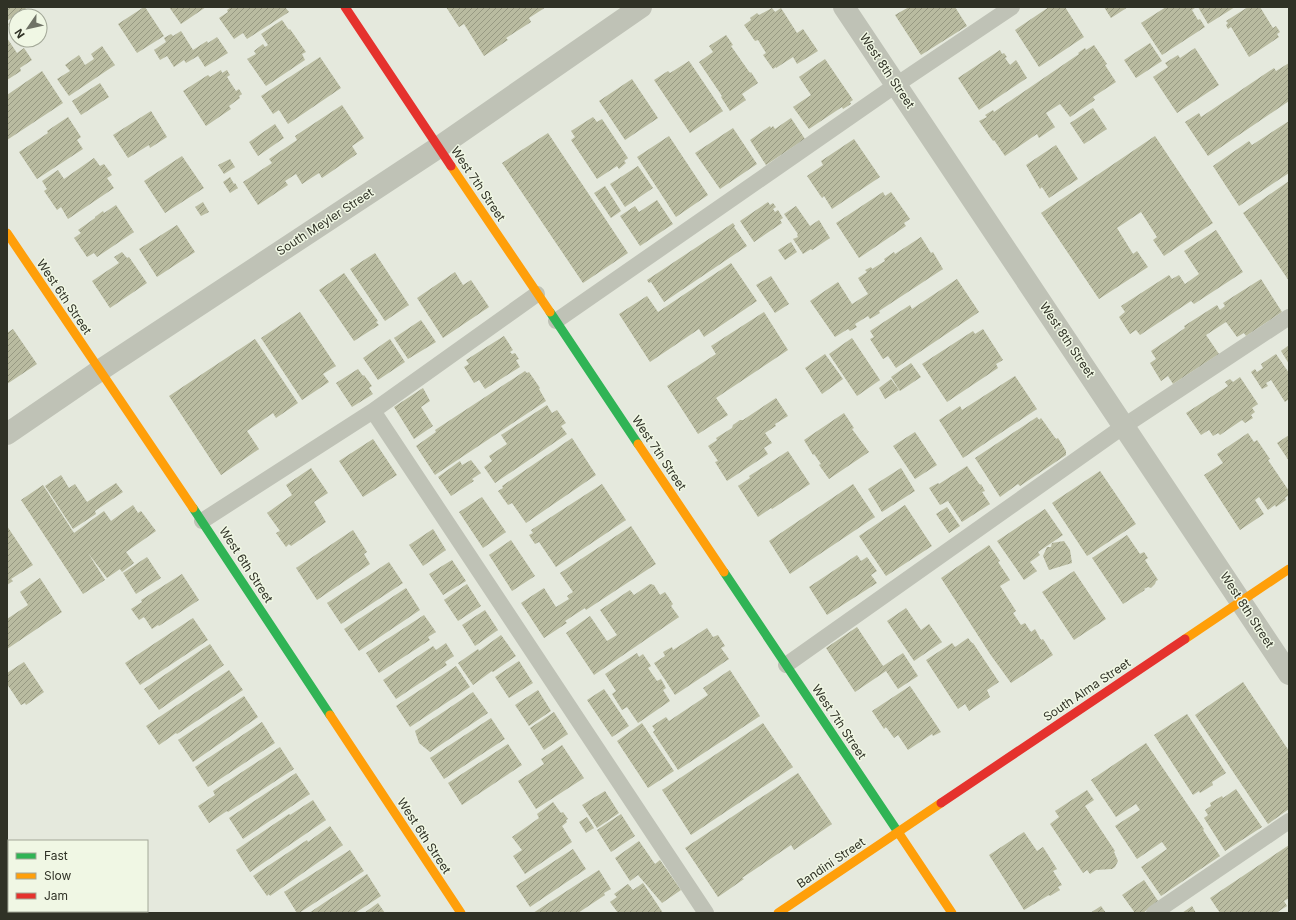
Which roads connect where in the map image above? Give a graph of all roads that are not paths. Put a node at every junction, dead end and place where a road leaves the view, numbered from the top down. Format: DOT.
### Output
graph roads {
  1 [pos="345,7"];
  2 [pos="641,7"];
  3 [pos="844,7"];
  4 [pos="1012,7"];
  5 [pos="896,85"];
  6 [pos="439,147"];
  7 [pos="7,233"];
  8 [pos="537,294"];
  9 [pos="1289,317"];
  10 [pos="556,321"];
  11 [pos="99,371"];
  12 [pos="373,411"];
  13 [pos="1124,426"];
  14 [pos="7,434"];
  15 [pos="202,521"];
  16 [pos="1289,569"];
  17 [pos="1241,600"];
  18 [pos="786,665"];
  19 [pos="1289,674"];
  20 [pos="1289,821"];
  21 [pos="898,832"];
  22 [pos="461,913"];
  23 [pos="706,913"];
  24 [pos="778,913"];
  25 [pos="952,913"];
  26 [pos="1154,913"];
  1 -- 6 [label="street, West 7th Street"];
  2 -- 6 [label="street, South Meyler Street"];
  3 -- 5 [label="street, West 8th Street"];
  4 -- 5 [label="lane"];
  5 -- 10 [label="lane"];
  5 -- 13 [label="street, West 8th Street"];
  6 -- 8 [label="street, West 7th Street"];
  6 -- 11 [label="street, South Meyler Street"];
  7 -- 11 [label="street, West 6th Street"];
  8 -- 10 [label="street, West 7th Street"];
  8 -- 12 [label="lane"];
  9 -- 13 [label="lane"];
  10 -- 18 [label="street, West 7th Street"];
  11 -- 14 [label="street, South Meyler Street"];
  11 -- 15 [label="street, West 6th Street"];
  12 -- 15 [label="lane"];
  12 -- 23 [label="lane"];
  13 -- 17 [label="street, West 8th Street"];
  13 -- 18 [label="lane"];
  15 -- 22 [label="street, West 6th Street"];
  16 -- 17 [label="street, South Alma Street"];
  17 -- 19 [label="street, West 8th Street"];
  17 -- 21 [label="street, South Alma Street"];
  18 -- 21 [label="street, West 7th Street"];
  20 -- 26 [label="lane"];
  21 -- 24 [label="street, Bandini Street"];
  21 -- 25 [label="street, West 7th Street"];
}
